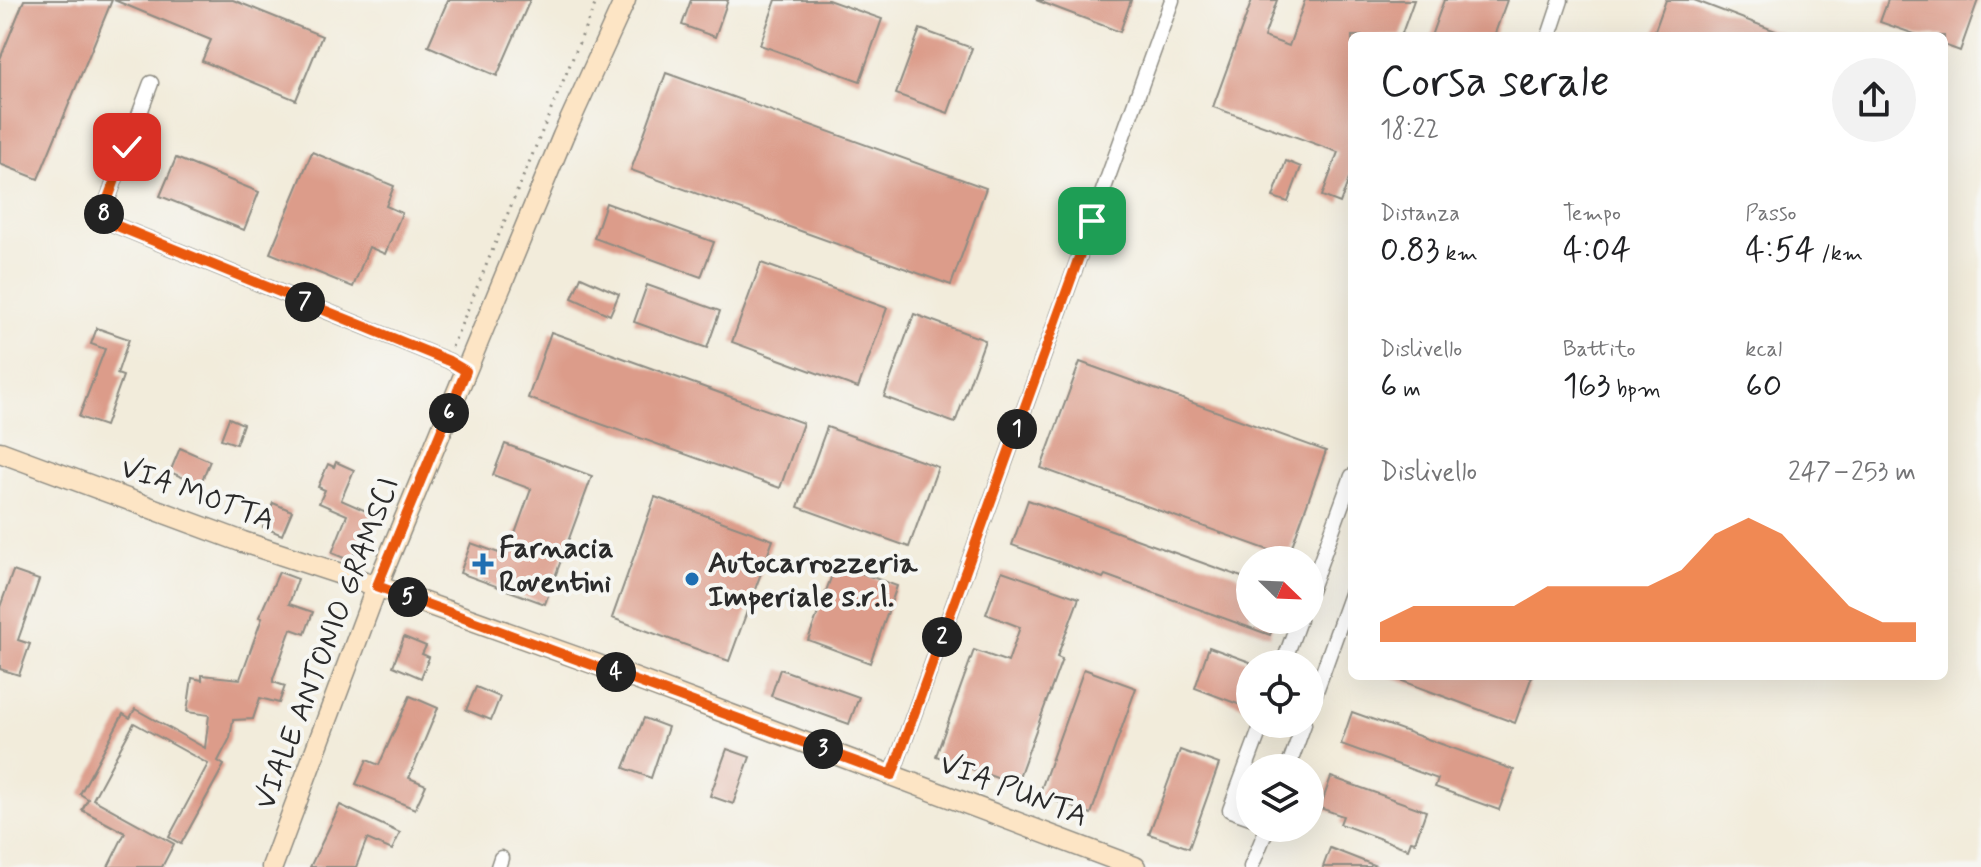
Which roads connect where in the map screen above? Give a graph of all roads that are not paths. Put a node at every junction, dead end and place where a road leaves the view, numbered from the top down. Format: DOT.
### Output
graph roads {
  1 [pos="625,0"];
  2 [pos="1172,0"];
  3 [pos="1561,0"];
  4 [pos="1550,32"];
  5 [pos="151,83"];
  6 [pos="466,371"];
  7 [pos="0,452"];
  8 [pos="1348,487"];
  9 [pos="1324,553"];
  10 [pos="377,586"];
  11 [pos="1348,602"];
  12 [pos="1324,669"];
  13 [pos="892,775"];
  14 [pos="1236,794"];
  15 [pos="1236,812"];
  16 [pos="1261,842"];
  17 [pos="272,867"];
  18 [pos="1135,867"];
  19 [pos="1251,867"];
  1 -- 6 [label="street, VIALE ANTONIO GRAMSCI"];
  2 -- 13 [label="street"];
  3 -- 4 [label="street"];
  5 -- 6 [label="street"];
  6 -- 10 [label="street, VIALE ANTONIO GRAMSCI"];
  7 -- 10 [label="street, VIA MOTTA"];
  8 -- 9 [label="street"];
  10 -- 13 [label="street, VIA PUNTA"];
  10 -- 17 [label="street, VIALE ANTONIO GRAMSCI"];
  11 -- 12 [label="street"];
  13 -- 18 [label="street, VIA PUNTA"];
  14 -- 15 [label="street"];
  16 -- 19 [label="street"];
}
